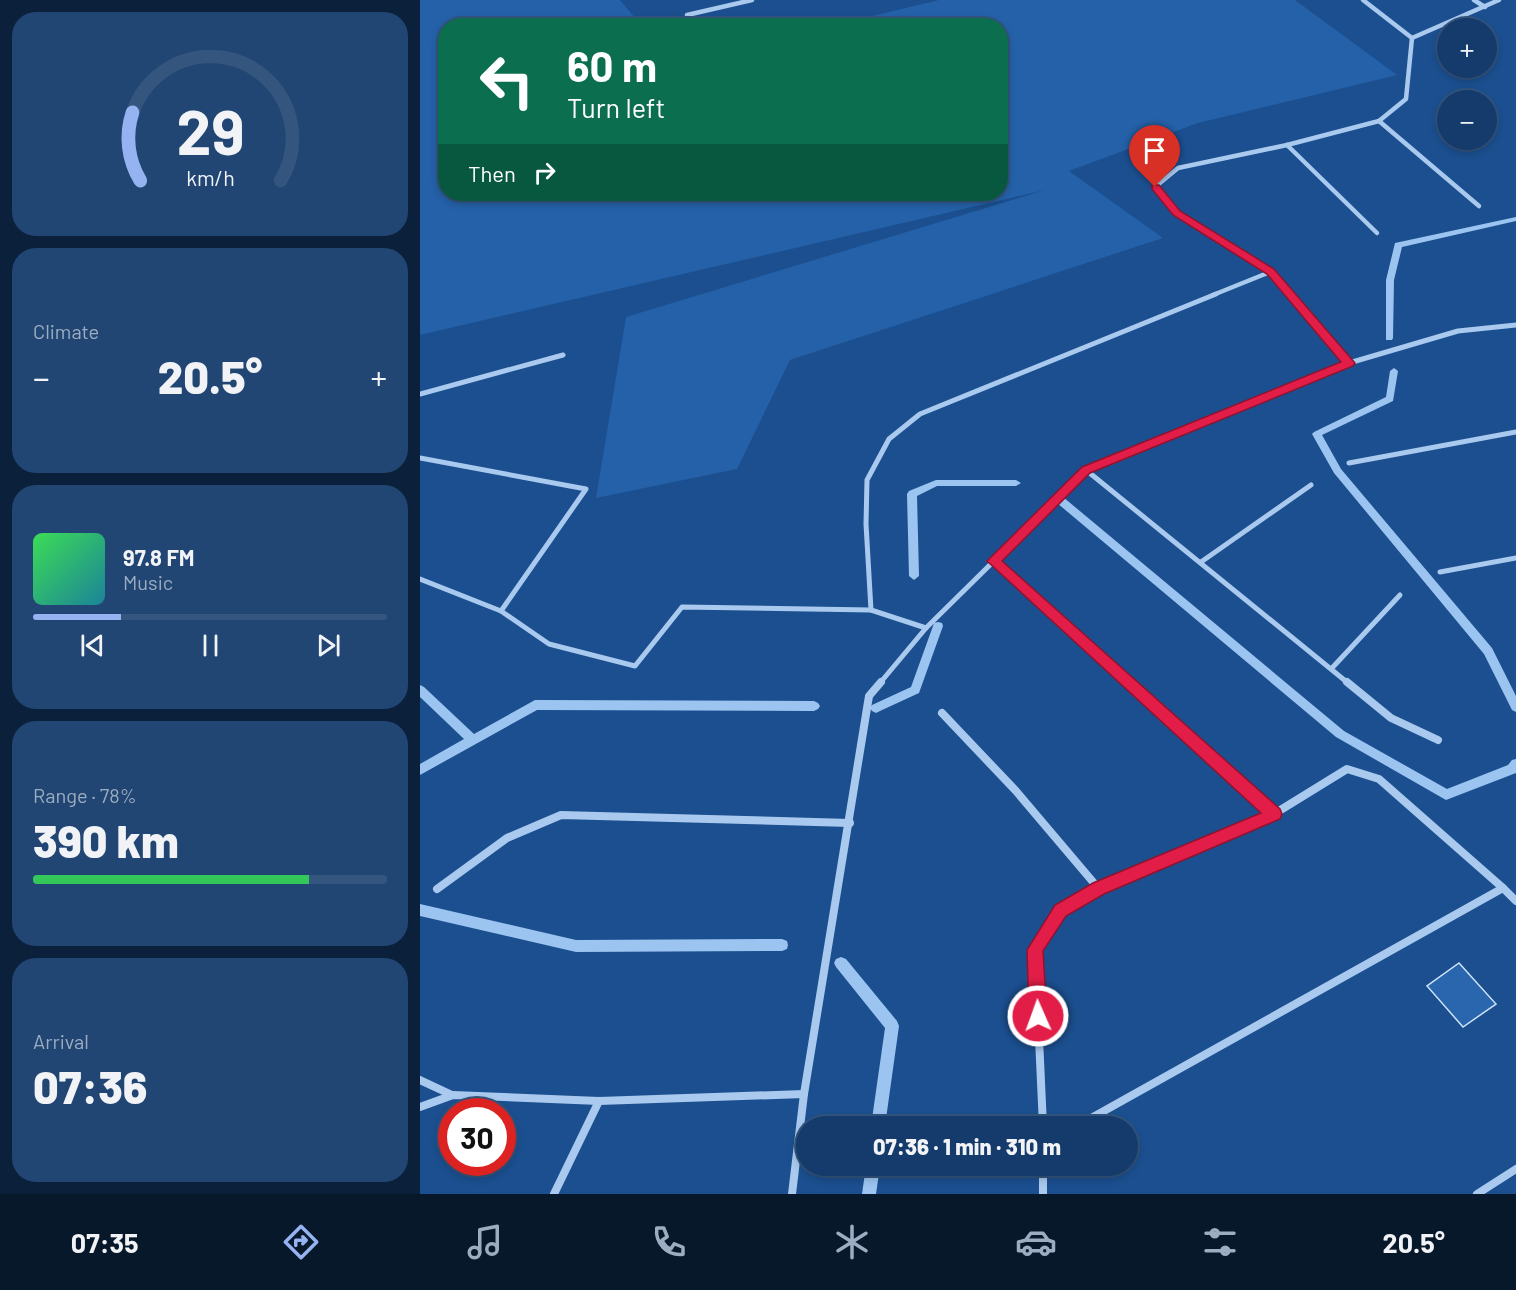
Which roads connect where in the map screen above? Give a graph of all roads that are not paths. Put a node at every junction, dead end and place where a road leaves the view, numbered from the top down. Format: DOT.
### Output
graph roads {
  1 [pos="752,0"];
  2 [pos="1363,0"];
  3 [pos="1474,0"];
  4 [pos="1499,0"];
  5 [pos="1485,7"];
  6 [pos="687,15"];
  7 [pos="1412,38"];
  8 [pos="1379,121"];
  9 [pos="1287,145"];
  10 [pos="1479,206"];
  11 [pos="1377,233"];
  12 [pos="1270,272"];
  13 [pos="1516,324"];
  14 [pos="563,355"];
  15 [pos="1349,363"];
  16 [pos="420,394"];
  17 [pos="1516,432"];
  18 [pos="420,458"];
  19 [pos="1349,464"];
  20 [pos="1086,470"];
  21 [pos="1311,485"];
  22 [pos="1516,558"];
  23 [pos="993,561"];
  24 [pos="1201,562"];
  25 [pos="1440,572"];
  26 [pos="420,579"];
  27 [pos="1400,595"];
  28 [pos="871,610"];
  29 [pos="501,611"];
  30 [pos="926,628"];
  31 [pos="1332,668"];
  32 [pos="942,713"];
  33 [pos="1438,740"];
  34 [pos="1274,814"];
  35 [pos="850,823"];
  36 [pos="1503,888"];
  37 [pos="437,889"];
  38 [pos="1099,889"];
  39 [pos="1516,901"];
  40 [pos="420,1080"];
  41 [pos="804,1094"];
  42 [pos="453,1095"];
  43 [pos="599,1101"];
  44 [pos="420,1107"];
  45 [pos="1043,1116"];
  46 [pos="1095,1116"];
  47 [pos="1516,1169"];
  48 [pos="1043,1176"];
  49 [pos="554,1194"];
  50 [pos="792,1194"];
  51 [pos="1043,1194"];
  52 [pos="1477,1194"];
  1 -- 6 [label="street"];
  2 -- 7 [label="street"];
  3 -- 5 [label="street"];
  4 -- 5 [label="street"];
  5 -- 7 [label="street"];
  7 -- 8 [label="street"];
  8 -- 9 [label="street"];
  8 -- 10 [label="street"];
  9 -- 11 [label="street"];
  9 -- 12 [label="street"];
  12 -- 15 [label="street"];
  12 -- 28 [label="street"];
  13 -- 15 [label="street"];
  14 -- 16 [label="street"];
  15 -- 20 [label="street"];
  17 -- 19 [label="street"];
  18 -- 29 [label="street"];
  20 -- 23 [label="street"];
  20 -- 24 [label="street"];
  21 -- 24 [label="street"];
  22 -- 25 [label="street"];
  23 -- 30 [label="street"];
  23 -- 34 [label="street"];
  24 -- 31 [label="street"];
  26 -- 29 [label="street"];
  27 -- 31 [label="street"];
  28 -- 29 [label="street"];
  28 -- 30 [label="street"];
  30 -- 35 [label="street"];
  31 -- 33 [label="street"];
  32 -- 38 [label="street"];
  34 -- 36 [label="street"];
  34 -- 38 [label="street"];
  35 -- 37 [label="street"];
  35 -- 41 [label="street"];
  36 -- 39 [label="street"];
  36 -- 46 [label="street"];
  38 -- 45 [label="street"];
  40 -- 42 [label="street"];
  41 -- 43 [label="street"];
  41 -- 50 [label="street"];
  42 -- 43 [label="street"];
  42 -- 44 [label="street"];
  43 -- 49 [label="street"];
  47 -- 52 [label="street"];
  48 -- 51 [label="street"];
}
